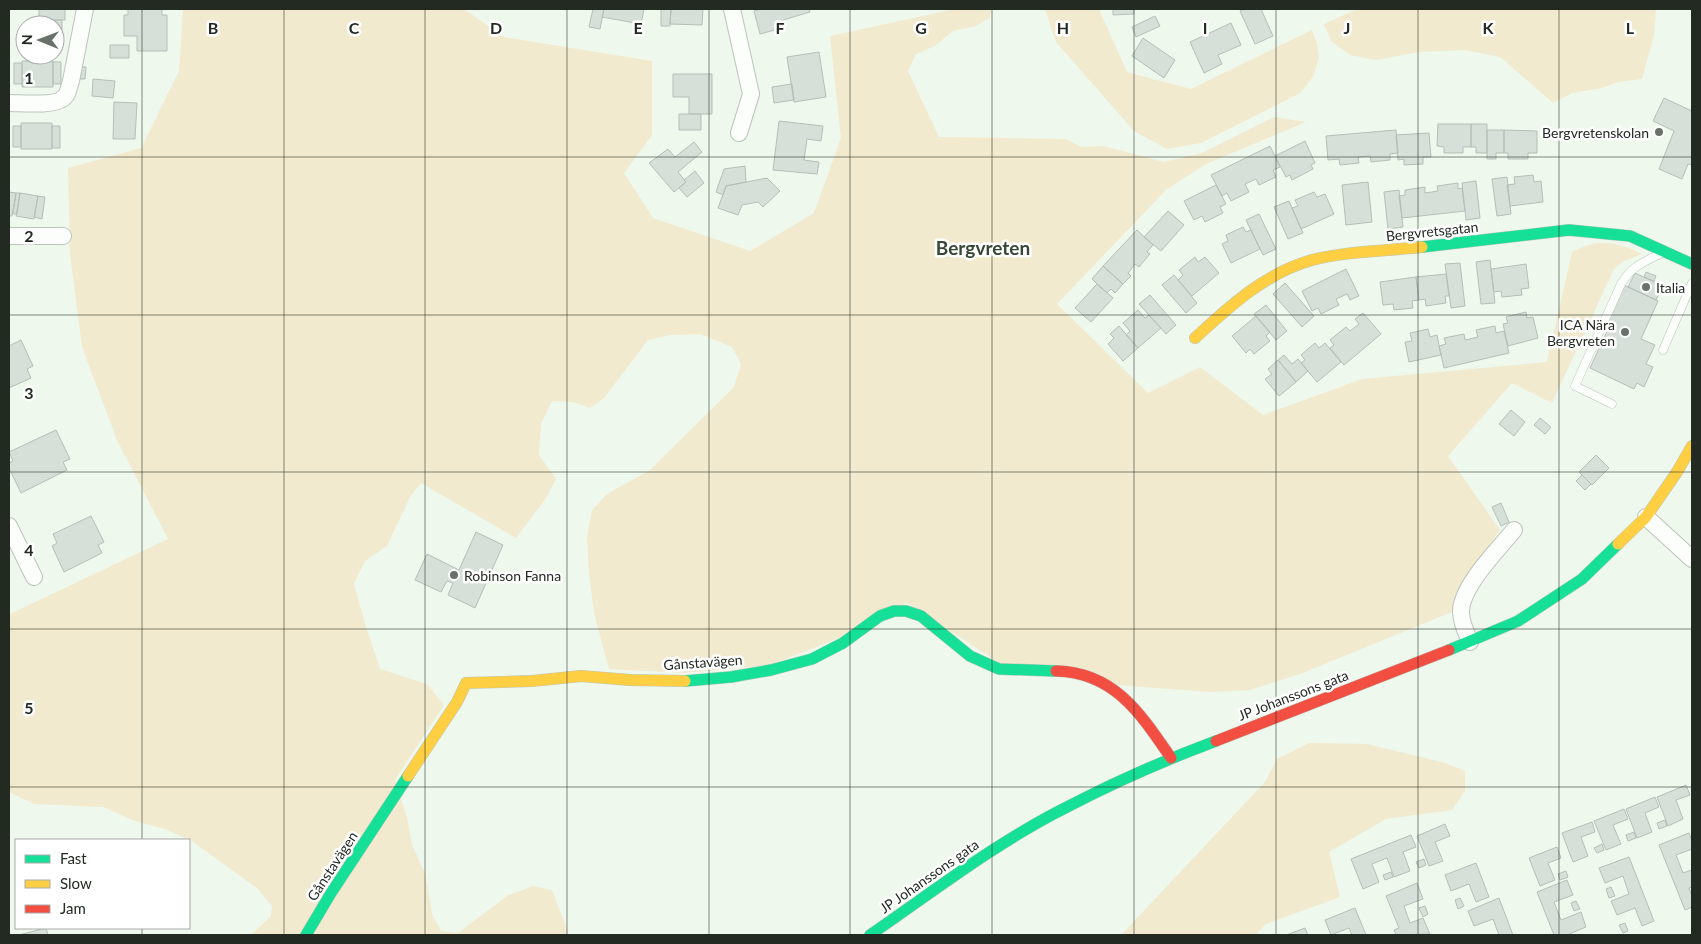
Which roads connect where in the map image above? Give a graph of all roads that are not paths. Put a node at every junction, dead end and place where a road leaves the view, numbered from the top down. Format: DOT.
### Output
graph roads {
  1 [pos="85,9"];
  2 [pos="732,9"];
  3 [pos="9,103"];
  4 [pos="738,132"];
  5 [pos="9,236"];
  6 [pos="63,236"];
  7 [pos="1664,252"];
  8 [pos="1692,264"];
  9 [pos="1692,283"];
  10 [pos="1195,338"];
  11 [pos="1662,350"];
  12 [pos="1612,404"];
  13 [pos="1692,446"];
  14 [pos="1646,517"];
  15 [pos="9,526"];
  16 [pos="1514,530"];
  17 [pos="1692,559"];
  18 [pos="34,577"];
  19 [pos="1470,642"];
  20 [pos="1171,758"];
  21 [pos="306,935"];
  22 [pos="870,935"];
  1 -- 3 [label="street"];
  2 -- 4 [label="street"];
  5 -- 6 [label="street"];
  7 -- 8 [label="street, Bergvretsgatan"];
  7 -- 10 [label="street, Bergvretsgatan"];
  7 -- 12 [label="lane"];
  9 -- 11 [label="lane"];
  13 -- 14 [label="street, JP Johanssons gata"];
  14 -- 17 [label="street"];
  14 -- 19 [label="street, JP Johanssons gata"];
  15 -- 18 [label="street"];
  16 -- 19 [label="street"];
  19 -- 20 [label="street, JP Johanssons gata"];
  20 -- 21 [label="street, Gånstavägen"];
  20 -- 22 [label="street, JP Johanssons gata"];
}
